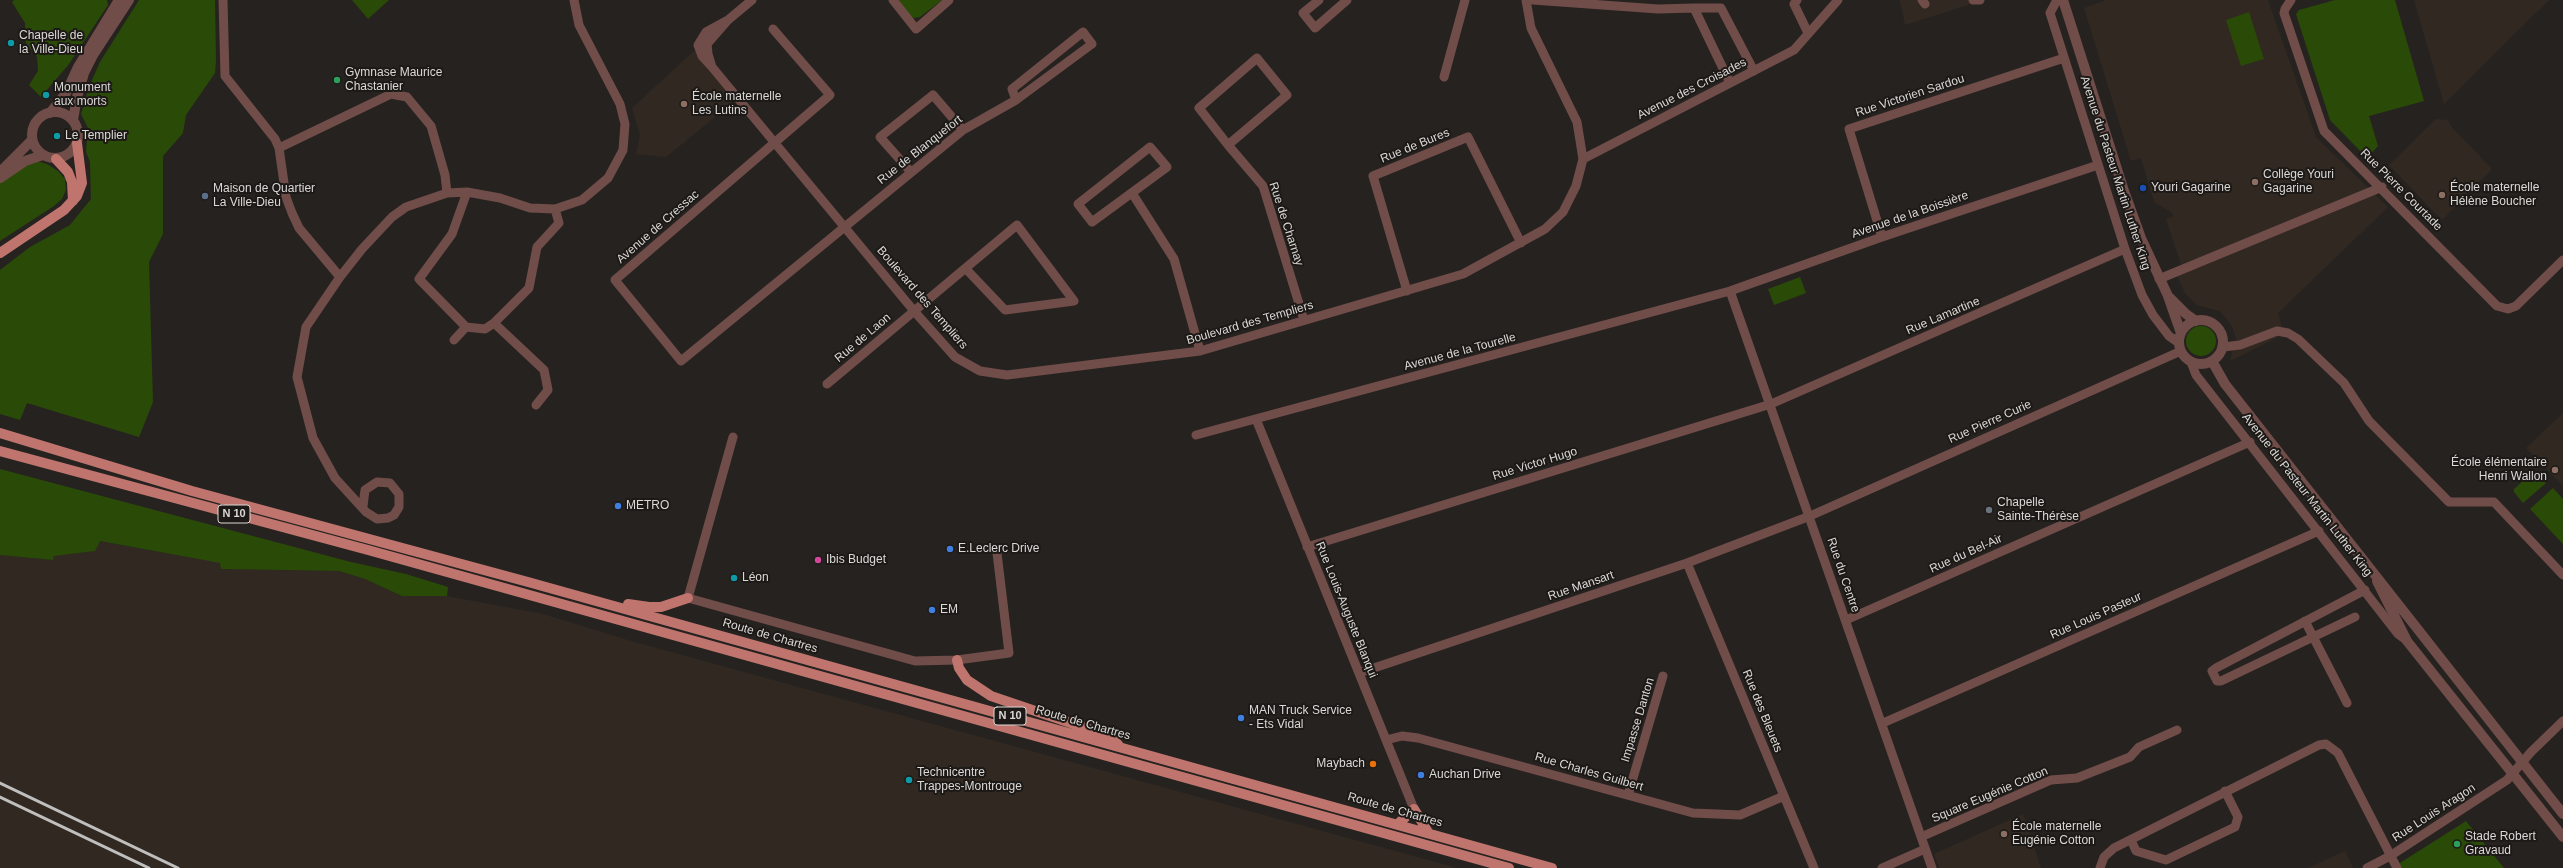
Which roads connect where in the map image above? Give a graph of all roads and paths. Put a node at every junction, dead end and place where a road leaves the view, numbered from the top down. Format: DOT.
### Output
graph roads {
  1 [pos="119,0"];
  2 [pos="129,0"];
  3 [pos="223,0"];
  4 [pos="574,0"];
  5 [pos="752,0"];
  6 [pos="893,0"];
  7 [pos="949,0"];
  8 [pos="1319,0"];
  9 [pos="1348,0"];
  10 [pos="1465,0"];
  11 [pos="1526,0"];
  12 [pos="1533,0"];
  13 [pos="1797,0"];
  14 [pos="1838,0"];
  15 [pos="1973,0"];
  16 [pos="1980,0"];
  17 [pos="2057,0"];
  18 [pos="2063,0"];
  19 [pos="2291,0"];
  20 [pos="1694,8"];
  21 [pos="773,29"];
  22 [pos="1808,33"];
  23 [pos="2064,58"];
  24 [pos="1754,71"];
  25 [pos="1444,77"];
  26 [pos="1730,83"];
  27 [pos="1016,100"];
  28 [pos="50,113"];
  29 [pos="73,120"];
  30 [pos="963,130"];
  31 [pos="32,140"];
  32 [pos="776,142"];
  33 [pos="77,143"];
  34 [pos="1228,145"];
  35 [pos="279,148"];
  36 [pos="43,155"];
  37 [pos="56,159"];
  38 [pos="1583,159"];
  39 [pos="2098,165"];
  40 [pos="910,171"];
  41 [pos="0,172"];
  42 [pos="0,178"];
  43 [pos="2382,187"];
  44 [pos="467,192"];
  45 [pos="446,193"];
  46 [pos="1132,193"];
  47 [pos="73,200"];
  48 [pos="554,209"];
  49 [pos="845,226"];
  50 [pos="1882,237"];
  51 [pos="1521,243"];
  52 [pos="2125,249"];
  53 [pos="0,253"];
  54 [pos="2563,260"];
  55 [pos="966,269"];
  56 [pos="340,277"];
  57 [pos="2158,279"];
  58 [pos="1407,291"];
  59 [pos="1730,291"];
  60 [pos="2168,296"];
  61 [pos="914,311"];
  62 [pos="1304,320"];
  63 [pos="2196,320"];
  64 [pos="494,323"];
  65 [pos="466,327"];
  66 [pos="454,340"];
  67 [pos="2180,342"];
  68 [pos="2223,347"];
  69 [pos="1200,351"];
  70 [pos="2212,361"];
  71 [pos="2191,362"];
  72 [pos="827,384"];
  73 [pos="1771,404"];
  74 [pos="536,405"];
  75 [pos="1256,419"];
  76 [pos="0,433"];
  77 [pos="1196,435"];
  78 [pos="733,438"];
  79 [pos="2250,442"];
  80 [pos="0,451"];
  81 [pos="363,506"];
  82 [pos="1810,516"];
  83 [pos="2319,531"];
  84 [pos="1307,547"];
  85 [pos="997,553"];
  86 [pos="1687,562"];
  87 [pos="2371,571"];
  88 [pos="2563,575"];
  89 [pos="528,582"];
  90 [pos="2365,590"];
  91 [pos="688,598"];
  92 [pos="2355,617"];
  93 [pos="1846,620"];
  94 [pos="2305,621"];
  95 [pos="2314,636"];
  96 [pos="2407,641"];
  97 [pos="957,660"];
  98 [pos="1359,673"];
  99 [pos="1664,676"];
  100 [pos="2347,703"];
  101 [pos="2563,721"];
  102 [pos="1882,723"];
  103 [pos="2178,730"];
  104 [pos="1386,740"];
  105 [pos="1120,747"];
  106 [pos="2521,763"];
  107 [pos="2512,774"];
  108 [pos="2226,791"];
  109 [pos="1628,795"];
  110 [pos="1784,796"];
  111 [pos="1414,810"];
  112 [pos="2563,814"];
  113 [pos="1398,824"];
  114 [pos="1428,832"];
  115 [pos="1921,836"];
  116 [pos="2563,837"];
  117 [pos="2131,840"];
  118 [pos="1925,849"];
  119 [pos="2390,856"];
  120 [pos="1509,868"];
  121 [pos="1552,868"];
  122 [pos="1814,868"];
  123 [pos="1882,868"];
  124 [pos="1932,868"];
  125 [pos="2100,868"];
  126 [pos="2367,868"];
  127 [pos="2397,868"];
  1 -- 28 [label="street"];
  2 -- 29 [label="street"];
  3 -- 35 [label="street"];
  4 -- 48 [label="street"];
  5 -- 32 [label="street, Boulevard des Templiers"];
  6 -- 7 [label="street"];
  8 -- 9 [label="street"];
  10 -- 25 [label="street"];
  11 -- 38 [label="street, Boulevard des Templiers"];
  12 -- 20 [label="street"];
  13 -- 22 [label="street"];
  14 -- 22 [label="street, Avenue des Croisades"];
  15 -- 16 [label="street"];
  17 -- 23 [label="street, Avenue du Pasteur Martin Luther King"];
  18 -- 57 [label="street, Avenue du Pasteur Martin Luther King"];
  19 -- 43 [label="street, Rue Pierre Courtade"];
  20 -- 24 [label="street"];
  20 -- 26 [label="street"];
  21 -- 32 [label="street"];
  22 -- 24 [label="street, Avenue des Croisades"];
  23 -- 39 [label="street, Avenue du Pasteur Martin Luther King"];
  23 -- 50 [label="street, Rue Victorien Sardou"];
  24 -- 26 [label="street, Avenue des Croisades"];
  26 -- 38 [label="street, Avenue des Croisades"];
  27 -- 27 [label="street, Rue de Blanquefort"];
  27 -- 30 [label="street, Rue de Blanquefort"];
  28 -- 29 [label="street"];
  28 -- 31 [label="street"];
  29 -- 33 [label="street"];
  30 -- 40 [label="street, Rue de Blanquefort"];
  30 -- 40 [label="street"];
  31 -- 36 [label="street"];
  31 -- 41 [label="street"];
  32 -- 49 [label="street, Boulevard des Templiers"];
  32 -- 49 [label="street, Avenue de Cressac"];
  33 -- 37 [label="street"];
  33 -- 47 [label="main road"];
  34 -- 34 [label="street, Rue de Charnay"];
  34 -- 62 [label="street, Rue de Charnay"];
  35 -- 45 [label="street"];
  35 -- 56 [label="street"];
  36 -- 37 [label="street"];
  36 -- 42 [label="street"];
  37 -- 47 [label="main road"];
  38 -- 51 [label="street, Boulevard des Templiers"];
  39 -- 50 [label="street, Avenue de la Boissière"];
  39 -- 52 [label="street, Avenue du Pasteur Martin Luther King"];
  40 -- 49 [label="street, Rue de Blanquefort"];
  43 -- 54 [label="street, Rue Pierre Courtade"];
  43 -- 57 [label="street"];
  44 -- 45 [label="street"];
  44 -- 48 [label="street"];
  44 -- 65 [label="street"];
  45 -- 56 [label="street"];
  46 -- 46 [label="street"];
  46 -- 69 [label="street"];
  47 -- 53 [label="main road"];
  48 -- 64 [label="street"];
  49 -- 61 [label="street, Boulevard des Templiers"];
  50 -- 59 [label="street, Avenue de la Boissière"];
  51 -- 58 [label="street, Boulevard des Templiers"];
  51 -- 58 [label="street, Rue de Bures"];
  52 -- 67 [label="street, Avenue du Pasteur Martin Luther King"];
  52 -- 73 [label="street, Rue Lamartine"];
  55 -- 55 [label="street, Rue de Laon"];
  55 -- 61 [label="street, Rue de Laon"];
  56 -- 81 [label="street"];
  57 -- 60 [label="street, Avenue du Pasteur Martin Luther King"];
  58 -- 62 [label="street, Boulevard des Templiers"];
  59 -- 73 [label="street, Rue du Centre"];
  59 -- 75 [label="street, Avenue de la Tourelle"];
  60 -- 63 [label="street, Avenue du Pasteur Martin Luther King"];
  60 -- 67 [label="street, Avenue du Pasteur Martin Luther King"];
  61 -- 69 [label="street, Boulevard des Templiers"];
  61 -- 72 [label="street, Rue de Laon"];
  62 -- 69 [label="street, Boulevard des Templiers"];
  63 -- 67 [label="street"];
  63 -- 68 [label="street, Avenue du Pasteur Martin Luther King"];
  64 -- 65 [label="street"];
  64 -- 74 [label="street"];
  65 -- 66 [label="street"];
  67 -- 71 [label="street, Avenue du Pasteur Martin Luther King"];
  67 -- 82 [label="street, Rue Pierre Curie"];
  68 -- 70 [label="street"];
  68 -- 88 [label="street"];
  70 -- 71 [label="street"];
  70 -- 87 [label="street, Avenue du Pasteur Martin Luther King"];
  71 -- 79 [label="street, Avenue du Pasteur Martin Luther King"];
  73 -- 82 [label="street, Rue du Centre"];
  73 -- 84 [label="street, Rue Victor Hugo"];
  75 -- 77 [label="street, Avenue de la Tourelle"];
  75 -- 84 [label="street, Rue Louis-Auguste Blanqui"];
  76 -- 89 [label="main road, Route de Chartres / N 10"];
  78 -- 91 [label="street"];
  79 -- 83 [label="street, Avenue du Pasteur Martin Luther King"];
  79 -- 93 [label="street, Rue du Bel-Air"];
  80 -- 120 [label="main road, Route de Chartres / N 10"];
  81 -- 81 [label="street"];
  82 -- 86 [label="street, Rue Mansart"];
  82 -- 93 [label="street, Rue du Centre"];
  83 -- 90 [label="street, Avenue du Pasteur Martin Luther King"];
  83 -- 102 [label="street, Rue Louis Pasteur"];
  84 -- 98 [label="street, Rue Louis-Auguste Blanqui"];
  85 -- 97 [label="street"];
  86 -- 98 [label="street, Rue Mansart"];
  86 -- 110 [label="street, Rue des Bleuets"];
  87 -- 96 [label="street, Avenue du Pasteur Martin Luther King"];
  87 -- 106 [label="street, Avenue du Pasteur Martin Luther King"];
  89 -- 91 [label="main road"];
  89 -- 105 [label="main road, Route de Chartres / N 10"];
  90 -- 94 [label="street"];
  90 -- 96 [label="street, Avenue du Pasteur Martin Luther King"];
  91 -- 97 [label="street"];
  92 -- 95 [label="street"];
  93 -- 102 [label="street, Rue du Centre"];
  94 -- 95 [label="street"];
  94 -- 95 [label="street"];
  95 -- 100 [label="street"];
  96 -- 107 [label="street, Avenue du Pasteur Martin Luther King"];
  97 -- 105 [label="main road"];
  98 -- 104 [label="street, Rue Louis-Auguste Blanqui"];
  99 -- 109 [label="street, Impasse Danton"];
  101 -- 106 [label="street, Rue Louis Aragon"];
  102 -- 115 [label="street, Rue du Centre"];
  103 -- 115 [label="street, Square Eugénie Cotton"];
  104 -- 109 [label="street, Rue Charles Guilbert"];
  104 -- 111 [label="street, Rue Louis-Auguste Blanqui"];
  105 -- 113 [label="main road, Route de Chartres / N 10"];
  106 -- 107 [label="street, Rue Louis Aragon"];
  106 -- 112 [label="street, Avenue du Pasteur Martin Luther King"];
  107 -- 116 [label="street, Avenue du Pasteur Martin Luther King"];
  107 -- 119 [label="street, Rue Louis Aragon"];
  108 -- 117 [label="street"];
  108 -- 117 [label="street"];
  108 -- 119 [label="street"];
  109 -- 110 [label="street, Rue Charles Guilbert"];
  110 -- 122 [label="street, Rue des Bleuets"];
  111 -- 113 [label="main road"];
  111 -- 114 [label="main road"];
  113 -- 114 [label="main road, Route de Chartres / N 10"];
  114 -- 121 [label="main road, Route de Chartres / N 10"];
  115 -- 118 [label="street, Rue du Centre"];
  117 -- 125 [label="street"];
  118 -- 123 [label="street"];
  118 -- 124 [label="street, Rue du Centre"];
  119 -- 126 [label="street, Rue Louis Aragon"];
  119 -- 127 [label="street"];
}
